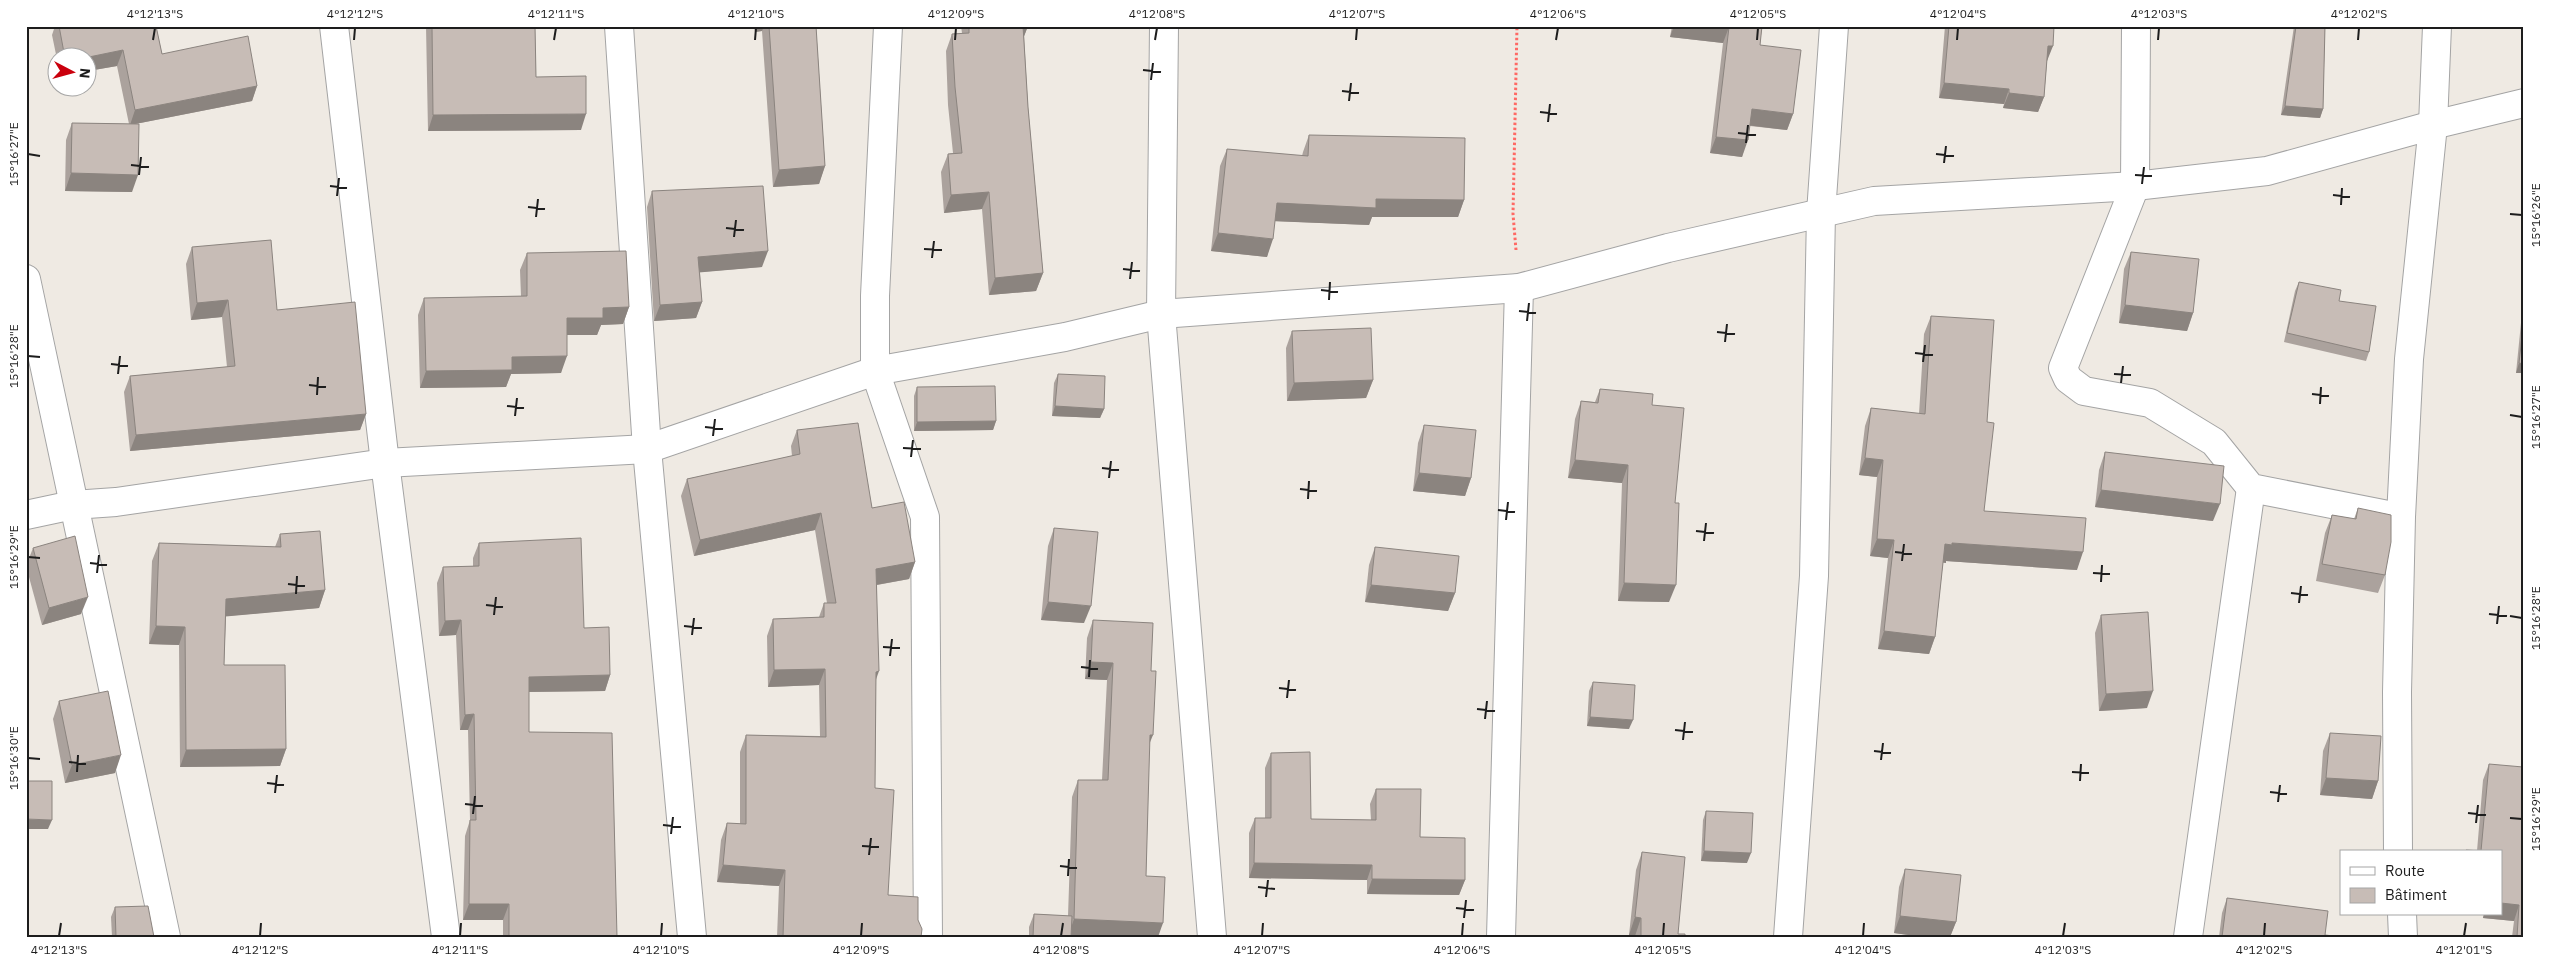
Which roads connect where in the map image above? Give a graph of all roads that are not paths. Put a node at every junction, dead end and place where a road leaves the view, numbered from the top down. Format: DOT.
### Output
graph roads {
  1 [pos="334,26"];
  2 [pos="619,26"];
  3 [pos="888,26"];
  4 [pos="1164,26"];
  5 [pos="1834,26"];
  6 [pos="2136,26"];
  7 [pos="2437,26"];
  8 [pos="2524,103"];
  9 [pos="2433,125"];
  10 [pos="2134,186"];
  11 [pos="1821,213"];
  12 [pos="26,279"];
  13 [pos="1519,288"];
  14 [pos="1161,314"];
  15 [pos="875,371"];
  16 [pos="647,449"];
  17 [pos="385,463"];
  18 [pos="2251,488"];
  19 [pos="73,505"];
  20 [pos="26,516"];
  21 [pos="2400,517"];
  22 [pos="2398,850"];
  23 [pos="2402,916"];
  24 [pos="166,937"];
  25 [pos="446,937"];
  26 [pos="692,937"];
  27 [pos="928,937"];
  28 [pos="1212,937"];
  29 [pos="1501,937"];
  30 [pos="1788,937"];
  31 [pos="2188,937"];
  32 [pos="2403,937"];
  1 -- 17 [label="street"];
  2 -- 16 [label="street"];
  3 -- 15 [label="street"];
  4 -- 14 [label="street"];
  5 -- 11 [label="street"];
  6 -- 10 [label="street"];
  7 -- 9 [label="street"];
  8 -- 9 [label="street"];
  9 -- 10 [label="street"];
  9 -- 21 [label="street"];
  10 -- 11 [label="street"];
  10 -- 18 [label="street"];
  11 -- 13 [label="street"];
  11 -- 30 [label="street"];
  12 -- 19 [label="street"];
  13 -- 14 [label="street"];
  13 -- 29 [label="street"];
  14 -- 15 [label="street"];
  14 -- 28 [label="street"];
  15 -- 16 [label="street"];
  15 -- 27 [label="street"];
  16 -- 17 [label="street"];
  16 -- 26 [label="street"];
  17 -- 19 [label="street"];
  17 -- 25 [label="street"];
  18 -- 21 [label="street"];
  18 -- 31 [label="street"];
  19 -- 20 [label="street"];
  19 -- 24 [label="street"];
  21 -- 22 [label="street"];
  23 -- 32 [label="street"];
}
